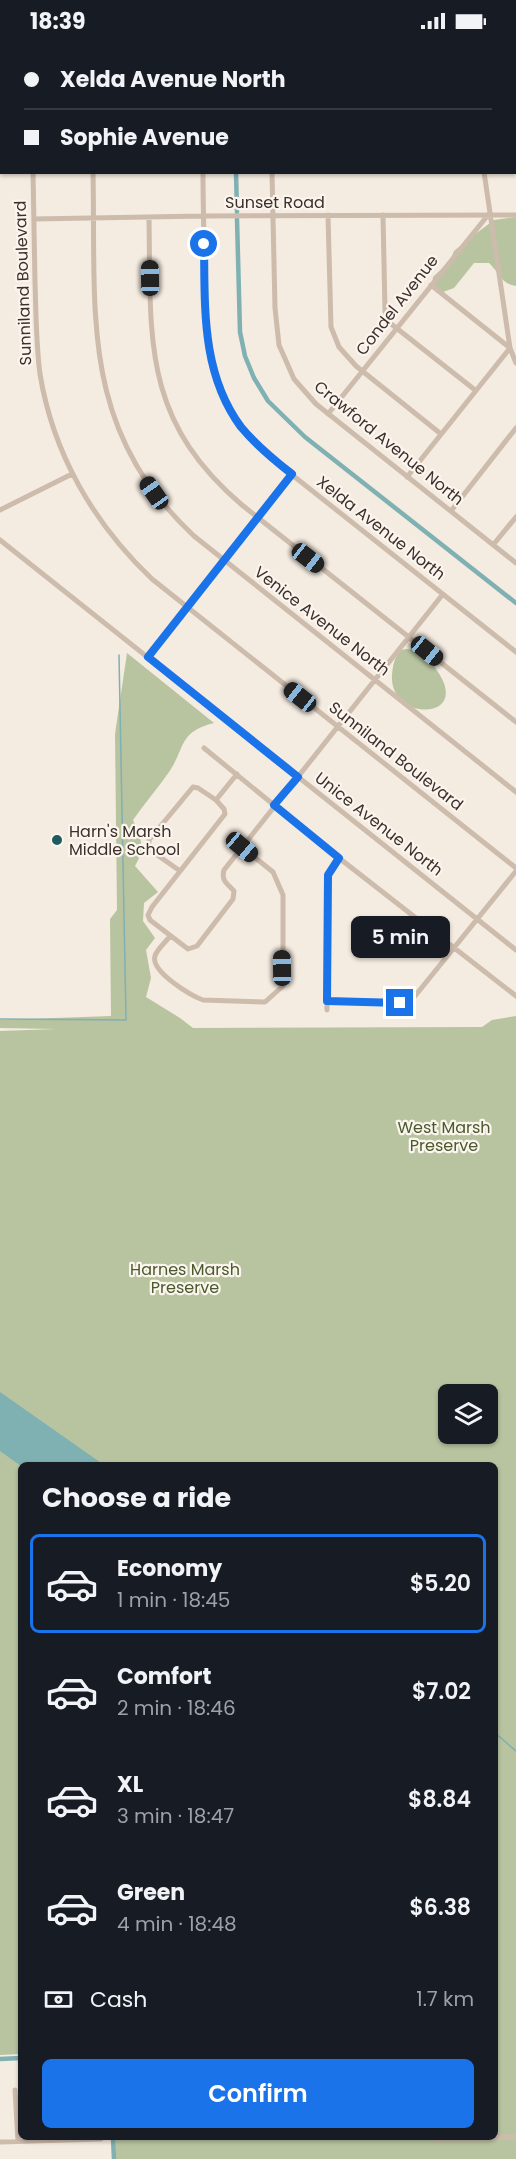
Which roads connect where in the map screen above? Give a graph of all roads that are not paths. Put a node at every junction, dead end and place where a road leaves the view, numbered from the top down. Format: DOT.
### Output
graph roads {
  1 [pos="33,174"];
  2 [pos="93,174"];
  3 [pos="203,174"];
  4 [pos="272,174"];
  5 [pos="484,174"];
  6 [pos="489,214"];
  7 [pos="273,215"];
  8 [pos="328,215"];
  9 [pos="383,215"];
  10 [pos="516,215"];
  11 [pos="204,216"];
  12 [pos="148,217"];
  13 [pos="94,218"];
  14 [pos="34,219"];
  15 [pos="431,285"];
  16 [pos="397,328"];
  17 [pos="510,348"];
  18 [pos="516,363"];
  19 [pos="362,370"];
  20 [pos="475,390"];
  21 [pos="328,414"];
  22 [pos="516,428"];
  23 [pos="441,434"];
  24 [pos="72,474"];
  25 [pos="292,474"];
  26 [pos="407,477"];
  27 [pos="0,510"];
  28 [pos="451,511"];
  29 [pos="516,517"];
  30 [pos="258,518"];
  31 [pos="0,540"];
  32 [pos="493,545"];
  33 [pos="224,561"];
  34 [pos="516,563"];
  35 [pos="443,594"];
  36 [pos="187,608"];
  37 [pos="409,637"];
  38 [pos="516,652"];
  39 [pos="148,657"];
  40 [pos="375,680"];
  41 [pos="516,722"];
  42 [pos="337,726"];
  43 [pos="204,747"];
  44 [pos="237,774"];
  45 [pos="298,777"];
  46 [pos="516,792"];
  47 [pos="216,800"];
  48 [pos="274,805"];
  49 [pos="242,847"];
  50 [pos="339,858"];
  51 [pos="516,870"];
  52 [pos="180,871"];
  53 [pos="478,920"];
  54 [pos="170,936"];
  55 [pos="455,947"];
  56 [pos="516,950"];
  57 [pos="516,996"];
  58 [pos="327,1001"];
  59 [pos="327,1010"];
  60 [pos="15,2090"];
  61 [pos="516,2137"];
  62 [pos="498,2138"];
  63 [pos="47,2140"];
  64 [pos="18,2141"];
  65 [pos="0,2142"];
  1 -- 14 [label="street, Sunniland Boulevard"];
  2 -- 13 [label="street, Venice Avenue North"];
  3 -- 11 [label="street, Xelda Avenue North"];
  4 -- 7 [label="street, Crawford Avenue North"];
  5 -- 6 [label="street"];
  6 -- 9 [label="street, Sunset Road"];
  6 -- 10 [label="street, Sunset Road"];
  6 -- 15 [label="street, Condel Avenue"];
  6 -- 17 [label="street"];
  7 -- 8 [label="street, Sunset Road"];
  7 -- 11 [label="street, Sunset Road"];
  7 -- 21 [label="street, Crawford Avenue North"];
  8 -- 9 [label="street, Sunset Road"];
  8 -- 19 [label="street"];
  9 -- 16 [label="street"];
  11 -- 12 [label="street, Sunset Road"];
  11 -- 25 [label="street, Xelda Avenue North"];
  12 -- 13 [label="street, Sunset Road"];
  12 -- 30 [label="street"];
  13 -- 14 [label="street, Sunset Road"];
  13 -- 33 [label="street, Venice Avenue North"];
  14 -- 24 [label="street, Sunniland Boulevard"];
  15 -- 16 [label="street, Condel Avenue"];
  15 -- 17 [label="street"];
  16 -- 19 [label="street, Condel Avenue"];
  16 -- 20 [label="street"];
  17 -- 18 [label="street"];
  17 -- 20 [label="street"];
  19 -- 21 [label="street, Condel Avenue"];
  19 -- 23 [label="street"];
  20 -- 23 [label="street"];
  21 -- 26 [label="street, Crawford Avenue North"];
  22 -- 28 [label="street"];
  23 -- 26 [label="street"];
  24 -- 27 [label="street"];
  24 -- 36 [label="street, Sunniland Boulevard"];
  25 -- 30 [label="street"];
  25 -- 35 [label="street, Xelda Avenue North"];
  26 -- 28 [label="street, Crawford Avenue North"];
  28 -- 32 [label="street, Crawford Avenue North"];
  29 -- 32 [label="street"];
  30 -- 33 [label="street"];
  30 -- 37 [label="street"];
  31 -- 39 [label="street, Unice Avenue North"];
  32 -- 34 [label="street, Crawford Avenue North"];
  33 -- 36 [label="street"];
  33 -- 40 [label="street, Venice Avenue North"];
  35 -- 37 [label="street"];
  35 -- 38 [label="street, Xelda Avenue North"];
  36 -- 39 [label="street"];
  36 -- 42 [label="street, Sunniland Boulevard"];
  37 -- 40 [label="street"];
  37 -- 41 [label="street"];
  39 -- 45 [label="street, Unice Avenue North"];
  40 -- 42 [label="street"];
  40 -- 46 [label="street, Venice Avenue North"];
  42 -- 45 [label="street"];
  42 -- 51 [label="street, Sunniland Boulevard"];
  43 -- 44 [label="street"];
  44 -- 47 [label="street"];
  44 -- 48 [label="street"];
  45 -- 48 [label="street"];
  45 -- 53 [label="street, Unice Avenue North"];
  47 -- 52 [label="street"];
  47 -- 52 [label="street"];
  48 -- 49 [label="street"];
  48 -- 50 [label="street"];
  49 -- 54 [label="street"];
  49 -- 54 [label="street"];
  50 -- 55 [label="street"];
  50 -- 58 [label="street"];
  51 -- 53 [label="street"];
  52 -- 54 [label="street"];
  53 -- 55 [label="street"];
  53 -- 56 [label="street, Unice Avenue North"];
  55 -- 57 [label="street"];
  55 -- 58 [label="street"];
  58 -- 59 [label="street"];
  60 -- 64 [label="street"];
  61 -- 62 [label="street"];
  63 -- 64 [label="street"];
  64 -- 65 [label="street"];
}
